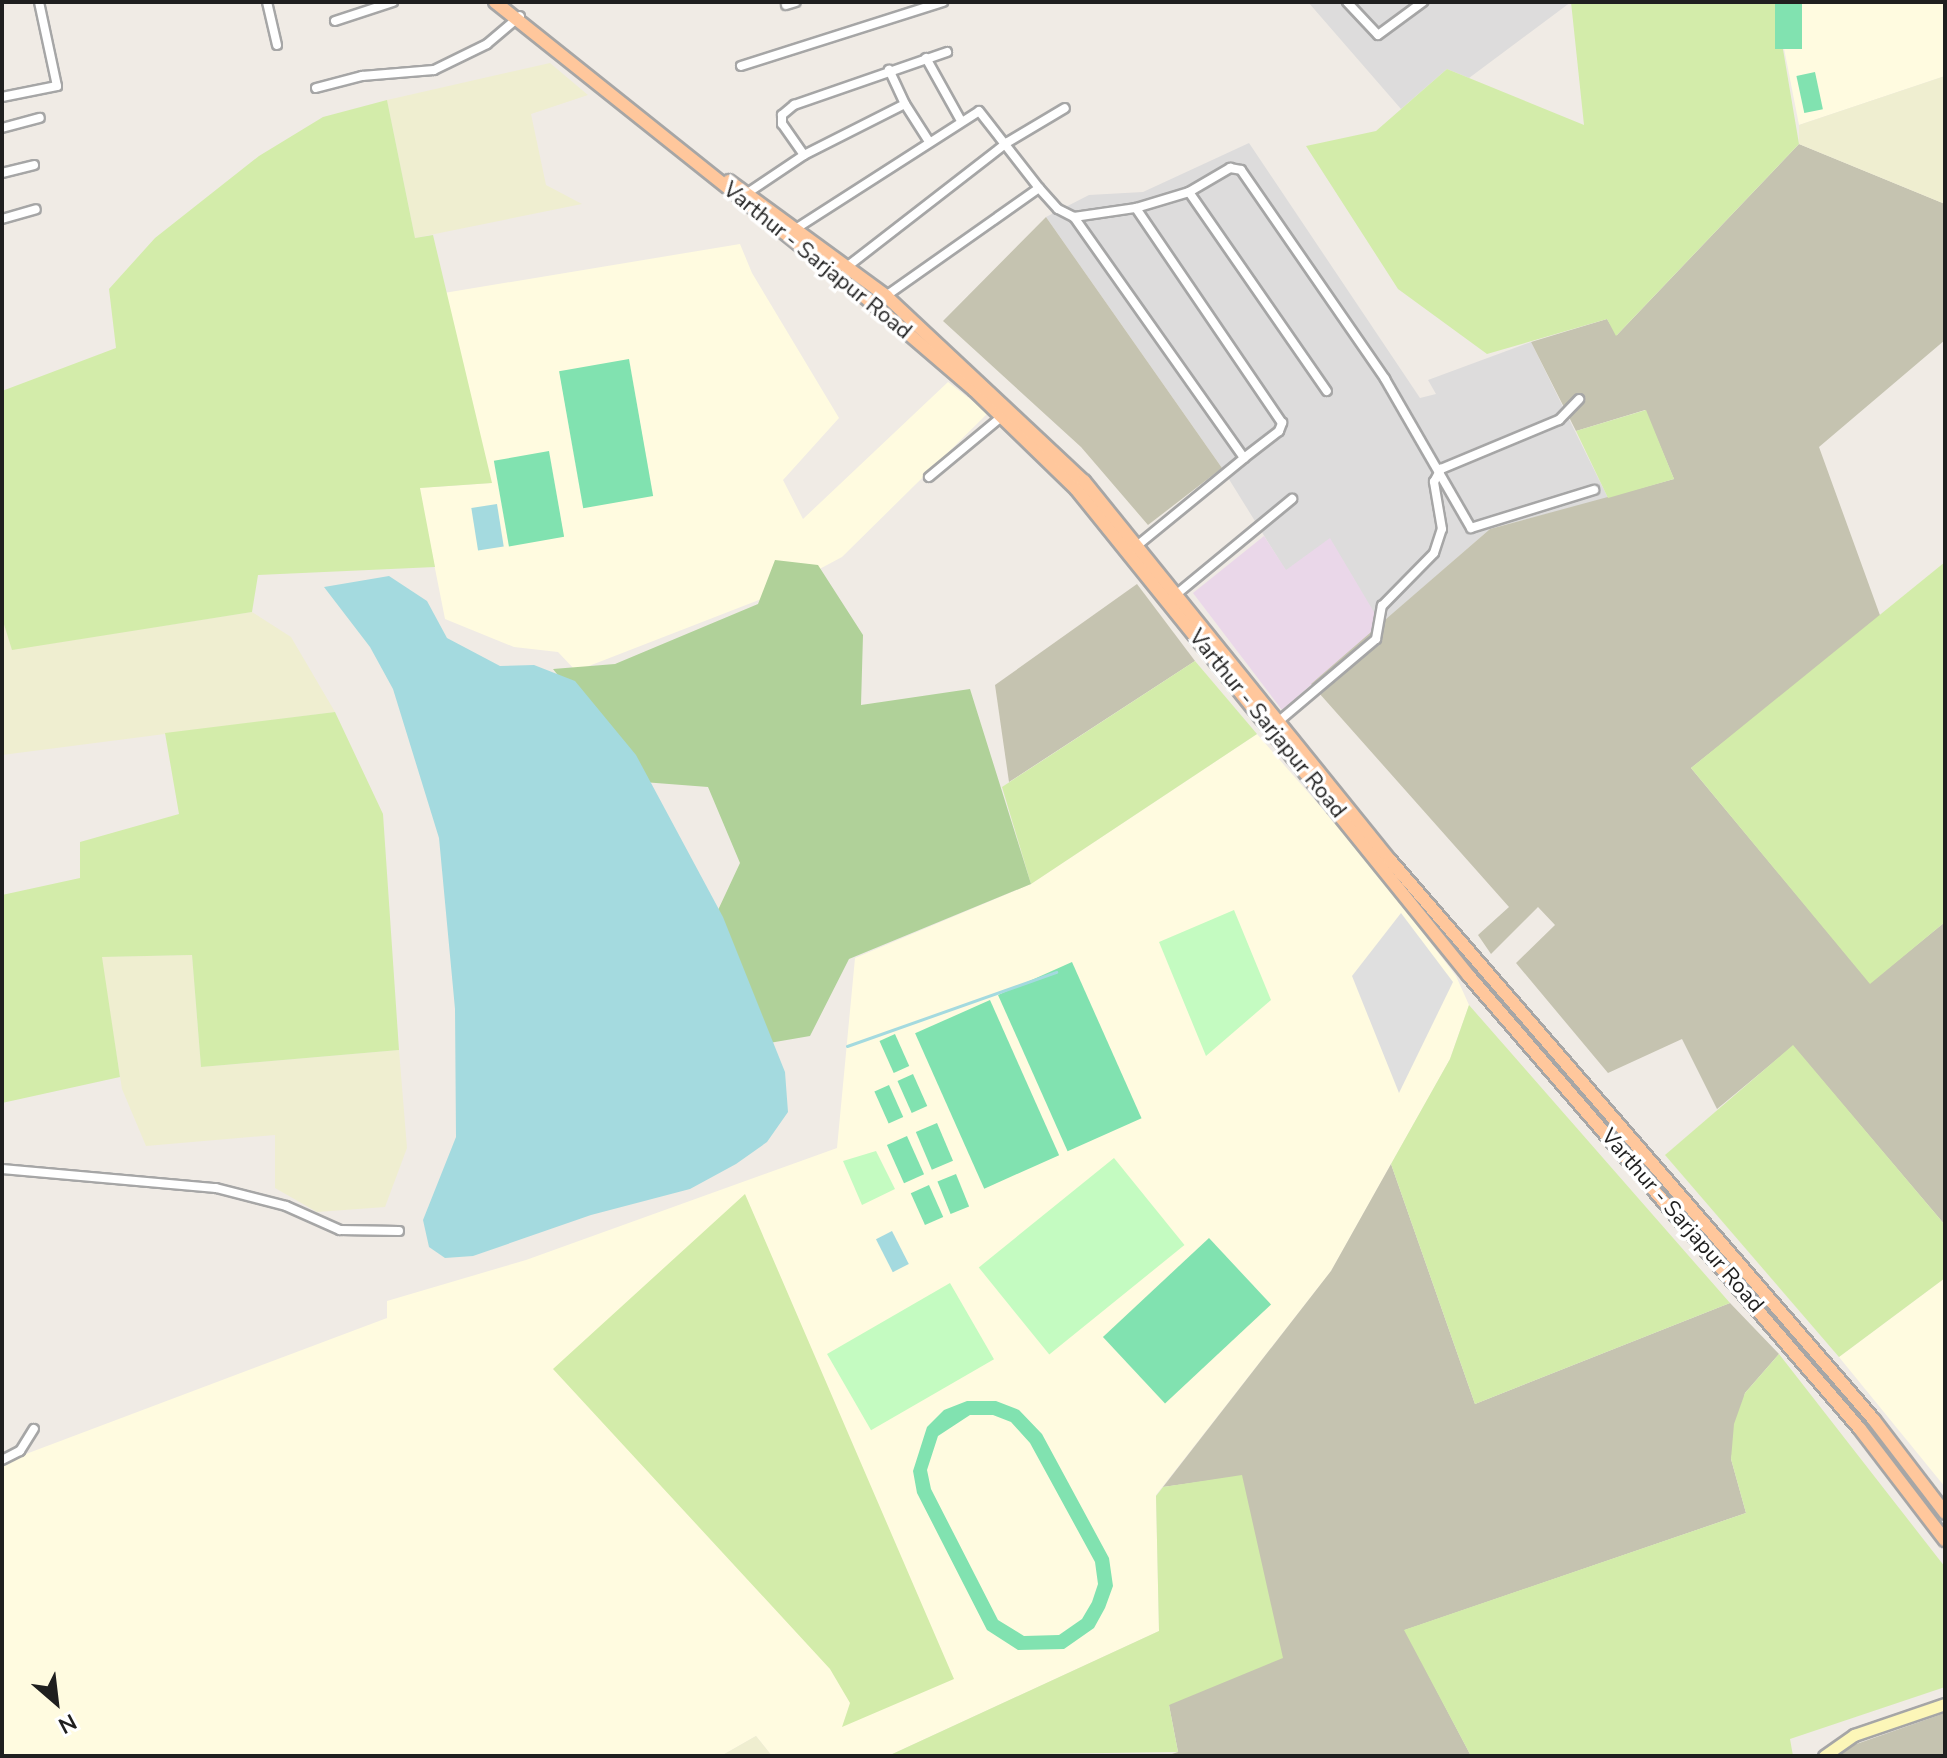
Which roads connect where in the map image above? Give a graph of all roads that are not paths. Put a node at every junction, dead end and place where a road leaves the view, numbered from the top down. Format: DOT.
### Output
graph roads {
  1 [pos="39,2"];
  2 [pos="267,2"];
  3 [pos="393,2"];
  4 [pos="495,2"];
  5 [pos="504,2"];
  6 [pos="796,2"];
  7 [pos="907,2"];
  8 [pos="943,2"];
  9 [pos="1347,2"];
  10 [pos="1423,2"];
  11 [pos="786,5"];
  12 [pos="909,14"];
  13 [pos="518,18"];
  14 [pos="335,21"];
  15 [pos="277,45"];
  16 [pos="947,52"];
  17 [pos="926,58"];
  18 [pos="741,66"];
  19 [pos="889,70"];
  20 [pos="316,88"];
  21 [pos="2,97"];
  22 [pos="905,104"];
  23 [pos="1065,108"];
  24 [pos="40,118"];
  25 [pos="960,119"];
  26 [pos="2,128"];
  27 [pos="928,140"];
  28 [pos="1008,142"];
  29 [pos="804,155"];
  30 [pos="34,165"];
  31 [pos="2,173"];
  32 [pos="1039,188"];
  33 [pos="1189,192"];
  34 [pos="746,194"];
  35 [pos="1136,208"];
  36 [pos="36,209"];
  37 [pos="1074,217"];
  38 [pos="2,219"];
  39 [pos="797,228"];
  40 [pos="848,266"];
  41 [pos="886,296"];
  42 [pos="1327,391"];
  43 [pos="1579,399"];
  44 [pos="1006,412"];
  45 [pos="1244,458"];
  46 [pos="1439,471"];
  47 [pos="929,477"];
  48 [pos="1594,490"];
  49 [pos="1292,499"];
  50 [pos="1134,548"];
  51 [pos="1178,593"];
  52 [pos="1279,721"];
  53 [pos="2,1169"];
  54 [pos="399,1231"];
  55 [pos="34,1429"];
  56 [pos="2,1460"];
  57 [pos="1945,1513"];
  58 [pos="1945,1540"];
  59 [pos="1945,1704"];
  60 [pos="1824,1756"];
  1 -- 21 [label="street"];
  2 -- 15 [label="street"];
  3 -- 14 [label="street"];
  4 -- 13 [label="main road, Varthur - Sarjapur Road"];
  5 -- 13 [label="main road, Varthur - Sarjapur Road"];
  6 -- 11 [label="street"];
  7 -- 12 [label="street"];
  8 -- 12 [label="street"];
  9 -- 10 [label="street"];
  12 -- 18 [label="street"];
  13 -- 20 [label="street"];
  13 -- 34 [label="main road, Varthur - Sarjapur Road"];
  13 -- 44 [label="main road, Varthur - Sarjapur Road"];
  16 -- 17 [label="street"];
  17 -- 19 [label="street"];
  17 -- 25 [label="street"];
  19 -- 22 [label="street"];
  19 -- 29 [label="street"];
  22 -- 27 [label="street"];
  22 -- 29 [label="street"];
  23 -- 28 [label="street"];
  24 -- 26 [label="street"];
  25 -- 27 [label="street"];
  25 -- 28 [label="street"];
  27 -- 39 [label="street"];
  28 -- 32 [label="street"];
  28 -- 40 [label="street"];
  29 -- 34 [label="street"];
  30 -- 31 [label="street"];
  32 -- 37 [label="street"];
  32 -- 41 [label="street"];
  33 -- 35 [label="street"];
  33 -- 42 [label="street"];
  33 -- 46 [label="street"];
  34 -- 39 [label="main road, Varthur - Sarjapur Road"];
  35 -- 37 [label="street"];
  35 -- 45 [label="street"];
  36 -- 38 [label="street"];
  37 -- 45 [label="street"];
  39 -- 40 [label="main road, Varthur - Sarjapur Road"];
  40 -- 41 [label="main road, Varthur - Sarjapur Road"];
  41 -- 44 [label="main road, Varthur - Sarjapur Road"];
  43 -- 46 [label="street"];
  44 -- 47 [label="street"];
  44 -- 50 [label="main road, Varthur - Sarjapur Road"];
  45 -- 50 [label="street"];
  46 -- 48 [label="street"];
  46 -- 52 [label="street"];
  49 -- 51 [label="street"];
  50 -- 51 [label="main road, Varthur - Sarjapur Road"];
  50 -- 58 [label="main road, Varthur - Sarjapur Road"];
  51 -- 52 [label="main road, Varthur - Sarjapur Road"];
  52 -- 57 [label="main road, Varthur - Sarjapur Road"];
  53 -- 54 [label="street"];
  55 -- 56 [label="street"];
  59 -- 60 [label="street"];
}
